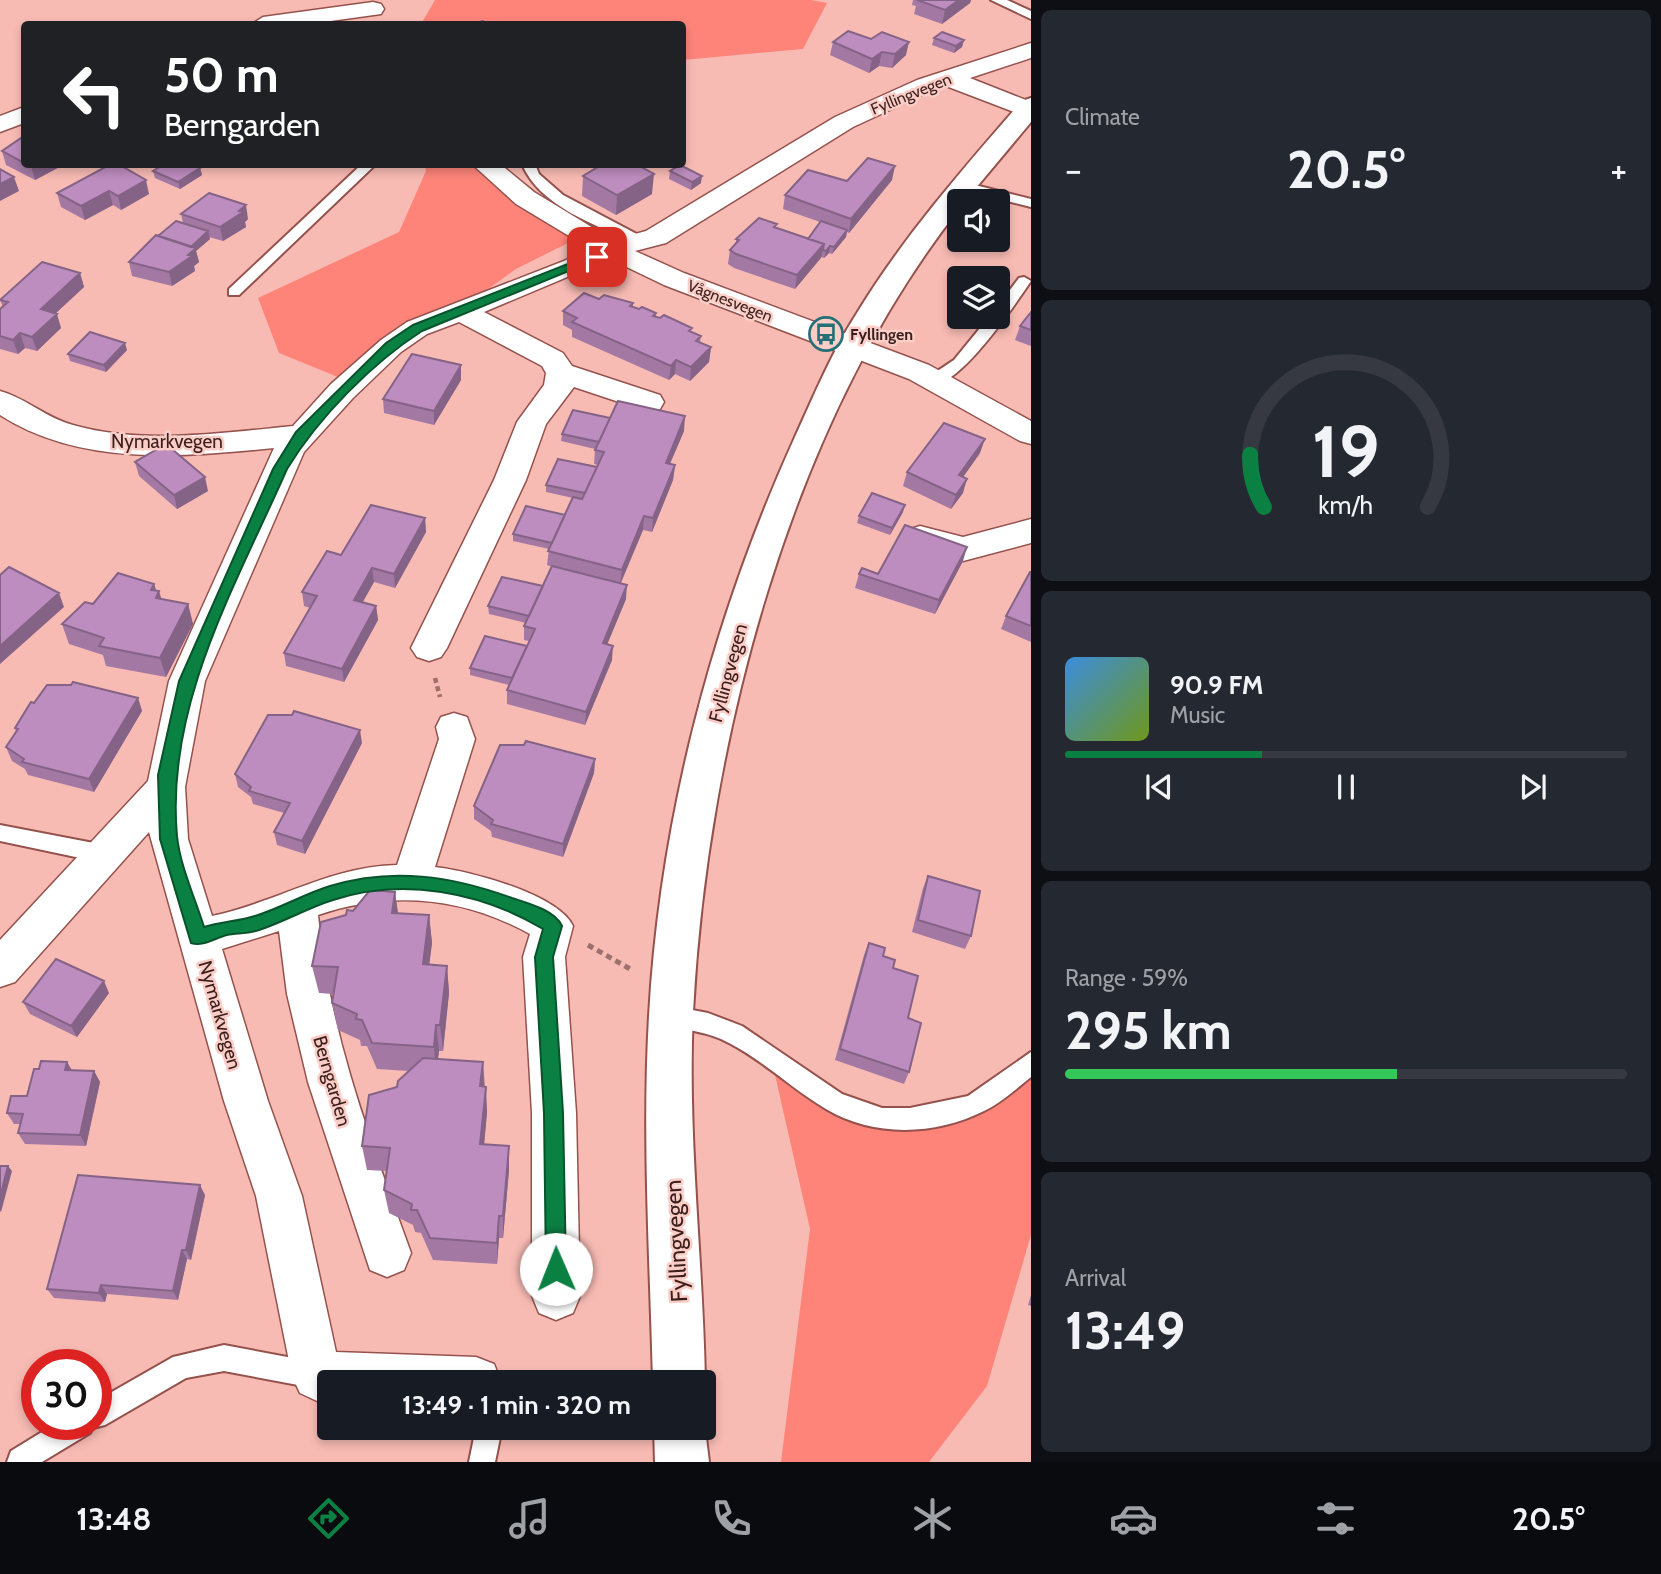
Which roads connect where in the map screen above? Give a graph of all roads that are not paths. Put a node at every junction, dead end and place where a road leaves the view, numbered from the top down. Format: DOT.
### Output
graph roads {
  1 [pos="997,0"];
  2 [pos="375,11"];
  3 [pos="1031,15"];
  4 [pos="289,21"];
  5 [pos="1031,50"];
  6 [pos="948,78"];
  7 [pos="1030,107"];
  8 [pos="21,115"];
  9 [pos="0,125"];
  10 [pos="366,168"];
  11 [pos="489,168"];
  12 [pos="529,168"];
  13 [pos="963,186"];
  14 [pos="1031,203"];
  15 [pos="625,245"];
  16 [pos="1024,281"];
  17 [pos="234,292"];
  18 [pos="1010,299"];
  19 [pos="459,310"];
  20 [pos="986,329"];
  21 [pos="852,348"];
  22 [pos="561,373"];
  23 [pos="936,380"];
  24 [pos="0,401"];
  25 [pos="649,402"];
  26 [pos="1031,434"];
  27 [pos="301,435"];
  28 [pos="1031,531"];
  29 [pos="919,538"];
  30 [pos="429,649"];
  31 [pos="454,727"];
  32 [pos="166,787"];
  33 [pos="0,833"];
  34 [pos="104,854"];
  35 [pos="410,881"];
  36 [pos="297,905"];
  37 [pos="198,937"];
  38 [pos="0,969"];
  39 [pos="672,1006"];
  40 [pos="1031,1063"];
  41 [pos="387,1253"];
  42 [pos="556,1296"];
  43 [pos="679,1370"];
  44 [pos="317,1376"];
  45 [pos="112,1407"];
  46 [pos="54,1440"];
  47 [pos="487,1440"];
  48 [pos="681,1440"];
  49 [pos="20,1460"];
  50 [pos="482,1462"];
  51 [pos="682,1462"];
  1 -- 3 [label="lane"];
  2 -- 4 [label="street"];
  5 -- 6 [label="street, Fyllingvegen"];
  6 -- 7 [label="street"];
  6 -- 15 [label="street, Fyllingvegen"];
  7 -- 13 [label="street, Fyllingvegen"];
  8 -- 9 [label="street"];
  10 -- 17 [label="lane"];
  11 -- 15 [label="street, Vågnesvegen"];
  12 -- 15 [label="lane, Vågnesvegen"];
  13 -- 14 [label="lane"];
  13 -- 21 [label="street, Fyllingvegen"];
  15 -- 19 [label="street, Nymarkvegen"];
  15 -- 21 [label="street, Vågnesvegen"];
  16 -- 18 [label="lane"];
  19 -- 22 [label="street"];
  19 -- 27 [label="street, Nymarkvegen"];
  20 -- 23 [label="lane"];
  21 -- 23 [label="street"];
  21 -- 39 [label="street, Fyllingvegen"];
  22 -- 25 [label="street"];
  22 -- 30 [label="street"];
  23 -- 26 [label="street"];
  24 -- 27 [label="street, Nymarkvegen"];
  27 -- 32 [label="street, Nymarkvegen"];
  28 -- 29 [label="street"];
  31 -- 35 [label="street"];
  32 -- 34 [label="street"];
  32 -- 37 [label="street, Nymarkvegen"];
  33 -- 34 [label="lane"];
  34 -- 38 [label="street"];
  35 -- 36 [label="street"];
  35 -- 42 [label="street"];
  36 -- 37 [label="street"];
  36 -- 41 [label="street, Berngarden"];
  37 -- 44 [label="street, Nymarkvegen"];
  39 -- 40 [label="lane"];
  39 -- 43 [label="street, Fyllingvegen"];
  44 -- 45 [label="lane"];
  46 -- 49 [label="lane"];
  47 -- 50 [label="lane"];
  48 -- 51 [label="street"];
}
